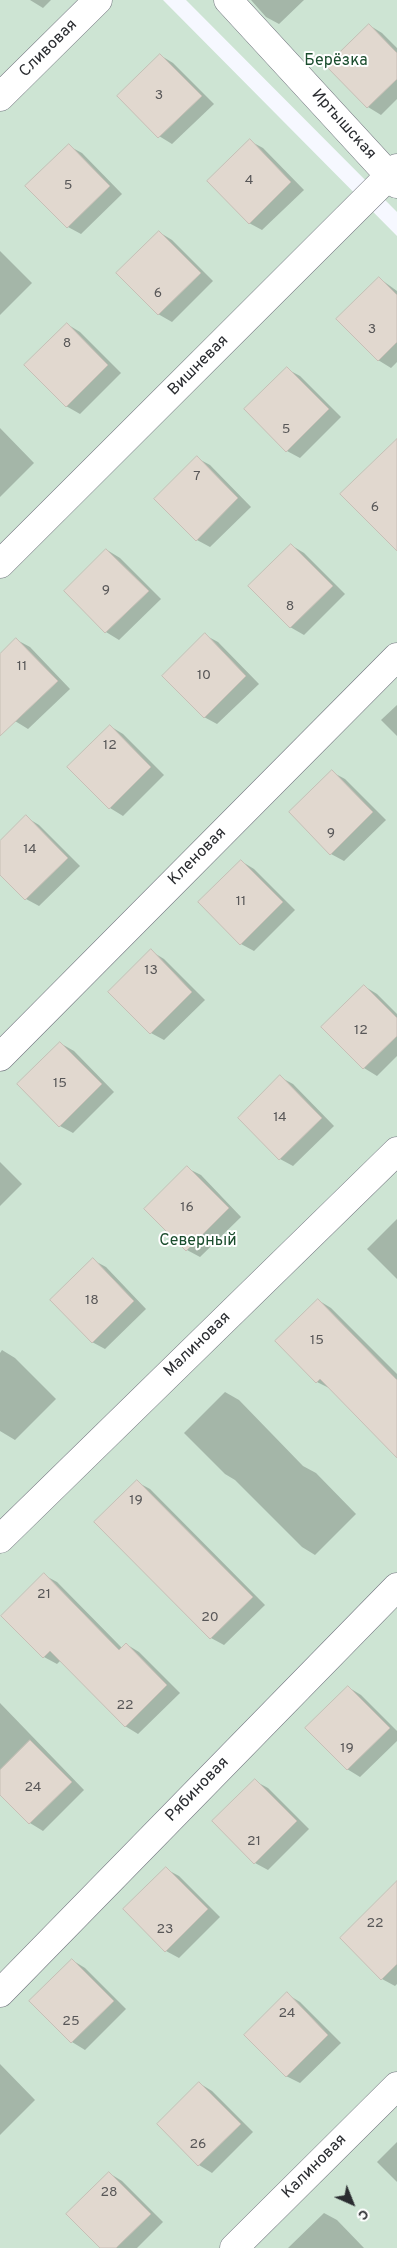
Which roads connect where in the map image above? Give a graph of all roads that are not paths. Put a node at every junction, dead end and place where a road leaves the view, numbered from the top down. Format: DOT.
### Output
graph roads {
  1 [pos="98,0"];
  2 [pos="228,0"];
  3 [pos="0,97"];
  4 [pos="394,176"];
  5 [pos="0,564"];
  6 [pos="397,657"];
  7 [pos="0,1057"];
  8 [pos="397,1151"];
  9 [pos="0,1539"];
  10 [pos="397,1587"];
  11 [pos="0,1993"];
  12 [pos="397,2086"];
  13 [pos="234,2248"];
  1 -- 3 [label="street, Сливовая"];
  2 -- 4 [label="street, Иртышская"];
  4 -- 5 [label="street, Вишневая"];
  6 -- 7 [label="street, Кленовая"];
  8 -- 9 [label="street, Малиновая"];
  10 -- 11 [label="street, Рябиновая"];
  12 -- 13 [label="street, Калиновая"];
}
